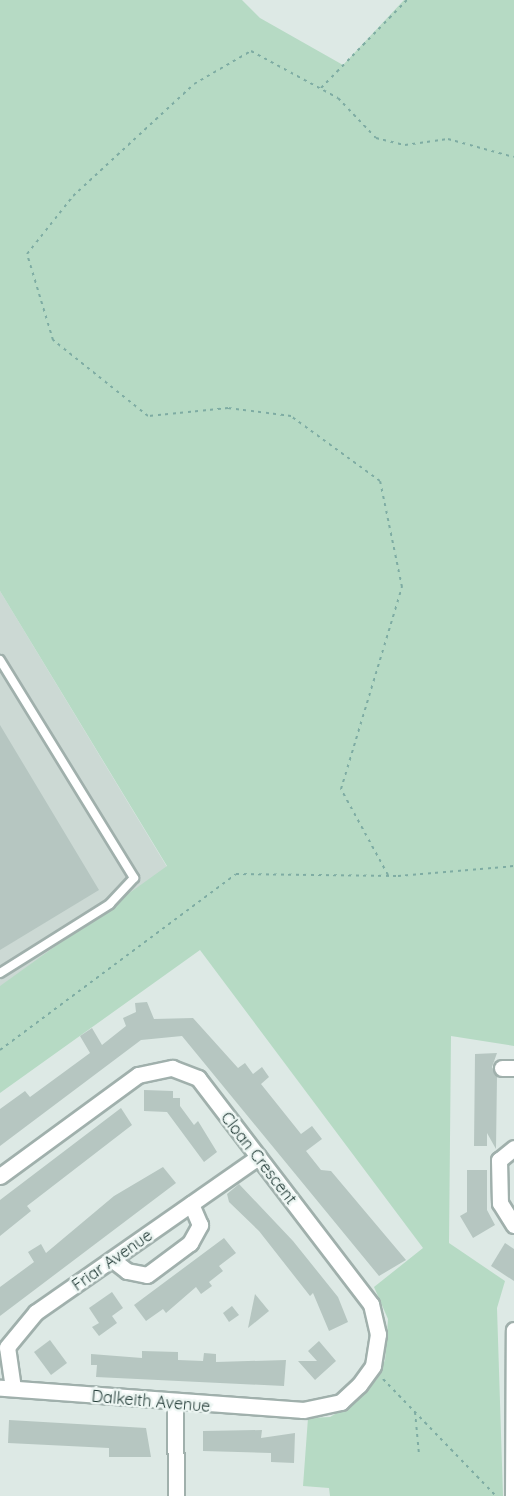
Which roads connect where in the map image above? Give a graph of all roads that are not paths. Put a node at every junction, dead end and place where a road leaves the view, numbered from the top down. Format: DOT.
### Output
graph roads {
  1 [pos="0,660"];
  2 [pos="0,973"];
  3 [pos="514,1148"];
  4 [pos="258,1157"];
  5 [pos="0,1176"];
  6 [pos="191,1203"];
  7 [pos="514,1226"];
  8 [pos="113,1260"];
  9 [pos="514,1330"];
  10 [pos="7,1388"];
  11 [pos="175,1404"];
  12 [pos="303,1410"];
  13 [pos="514,1432"];
  14 [pos="176,1496"];
  15 [pos="513,1496"];
  1 -- 2 [label="lane"];
  3 -- 7 [label="street"];
  4 -- 5 [label="street, Cloan Crescent"];
  4 -- 6 [label="street, Friar Avenue"];
  4 -- 12 [label="street, Cloan Crescent"];
  6 -- 8 [label="street, Friar Avenue"];
  6 -- 8 [label="street"];
  8 -- 10 [label="street, Friar Avenue"];
  9 -- 13 [label="street"];
  10 -- 11 [label="street, Dalkeith Avenue"];
  11 -- 12 [label="street, Dalkeith Avenue"];
  11 -- 14 [label="street"];
  13 -- 15 [label="street"];
}
